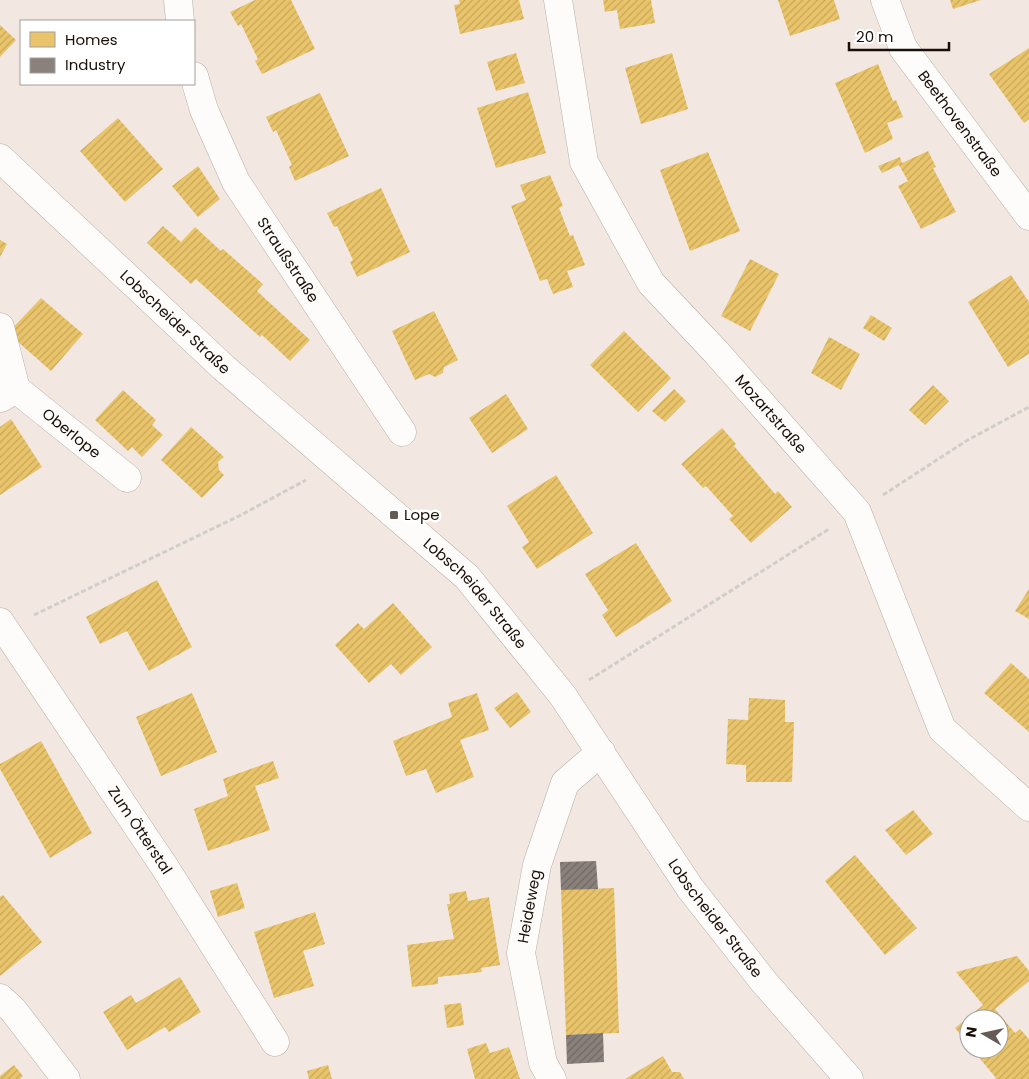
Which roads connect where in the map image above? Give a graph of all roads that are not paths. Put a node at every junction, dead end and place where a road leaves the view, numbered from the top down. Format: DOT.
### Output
graph roads {
  1 [pos="178,0"];
  2 [pos="558,0"];
  3 [pos="885,0"];
  4 [pos="180,20"];
  5 [pos="195,79"];
  6 [pos="0,158"];
  7 [pos="1029,216"];
  8 [pos="0,327"];
  9 [pos="8,394"];
  10 [pos="402,432"];
  11 [pos="127,478"];
  12 [pos="2,626"];
  13 [pos="601,752"];
  14 [pos="1029,807"];
  15 [pos="0,998"];
  16 [pos="275,1042"];
  17 [pos="66,1079"];
  18 [pos="552,1079"];
  19 [pos="849,1079"];
  1 -- 4 [label="street"];
  2 -- 14 [label="street, Mozartstraße"];
  3 -- 7 [label="street, Beethovenstraße"];
  5 -- 10 [label="street, Straußstraße"];
  6 -- 13 [label="street, Lobscheider Straße"];
  8 -- 9 [label="street, Oberlope"];
  9 -- 11 [label="street, Oberlope"];
  12 -- 16 [label="street, Zum Ötterstal"];
  13 -- 18 [label="street, Heideweg"];
  13 -- 19 [label="street, Lobscheider Straße"];
  15 -- 17 [label="street"];
}
